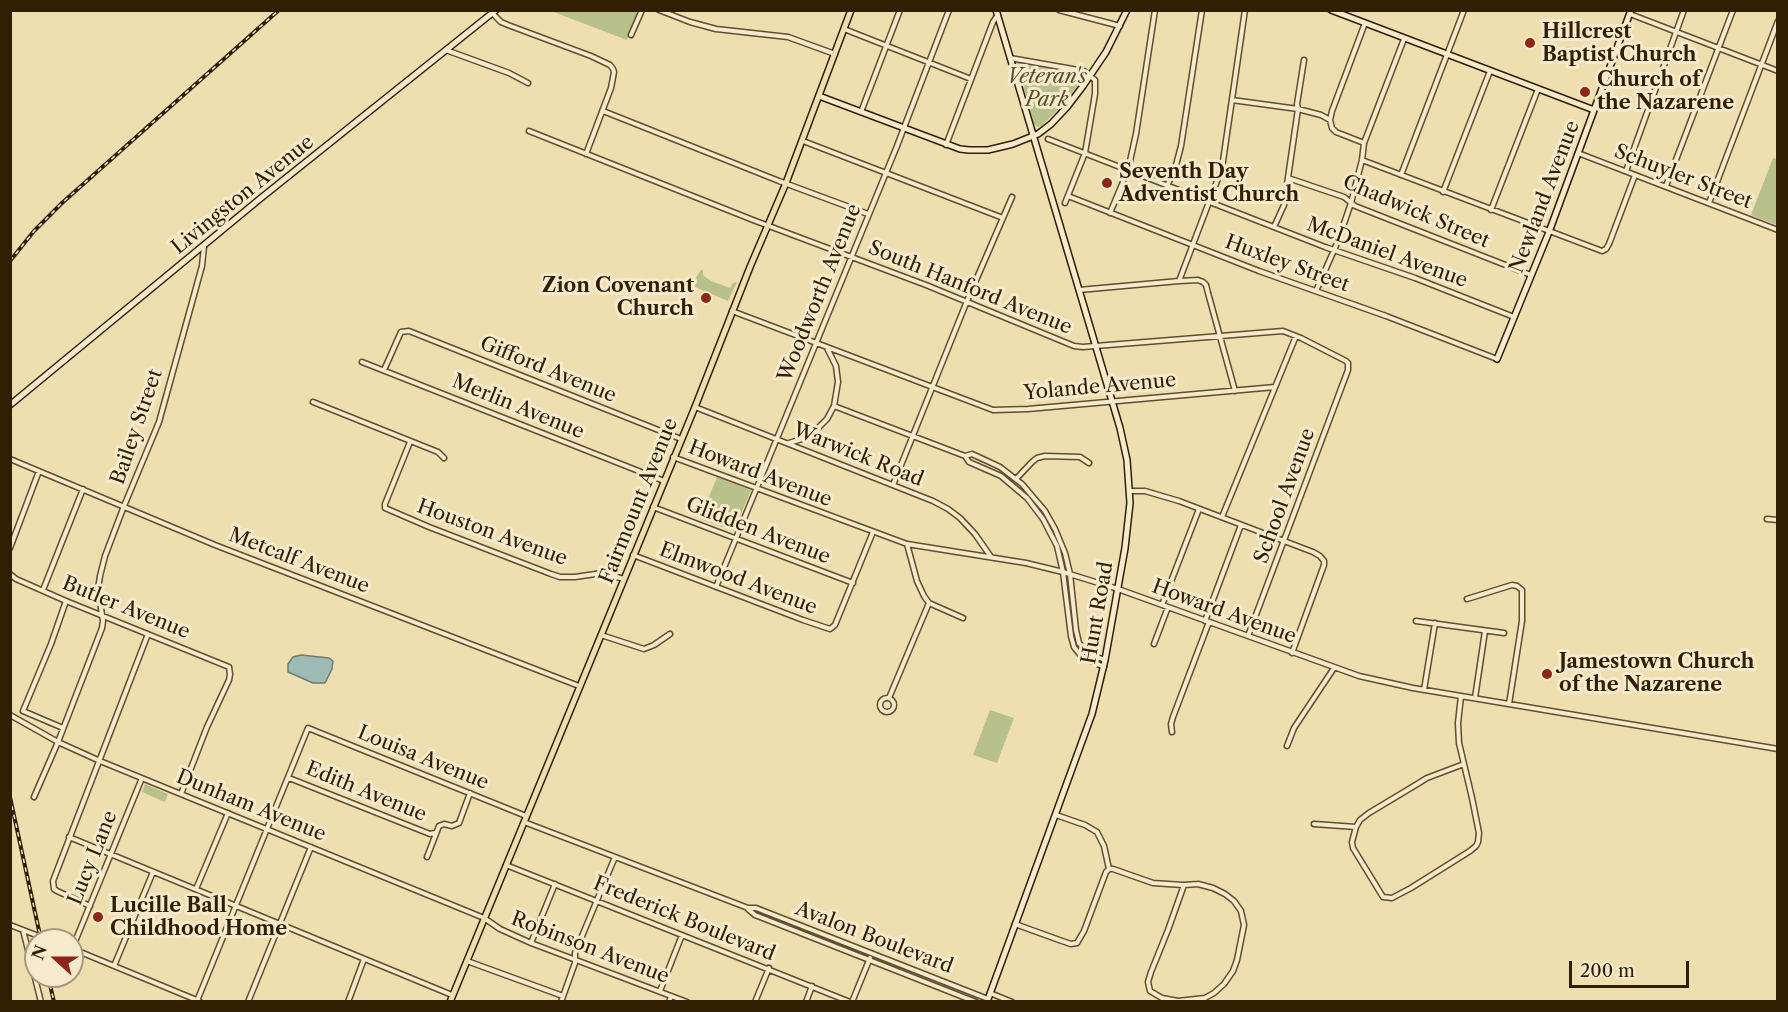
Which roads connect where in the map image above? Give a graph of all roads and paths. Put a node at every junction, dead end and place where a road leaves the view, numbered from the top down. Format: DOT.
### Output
graph roads {
  1 [pos="642,10"];
  2 [pos="659,10"];
  3 [pos="851,10"];
  4 [pos="900,10"];
  5 [pos="949,10"];
  6 [pos="1059,10"];
  7 [pos="1126,10"];
  8 [pos="1155,10"];
  9 [pos="1202,10"];
  10 [pos="1245,10"];
  11 [pos="1331,10"];
  12 [pos="1464,10"];
  13 [pos="1684,10"];
  14 [pos="1732,10"];
  15 [pos="494,12"];
  16 [pos="1630,12"];
  17 [pos="997,13"];
  18 [pos="1778,21"];
  19 [pos="1365,23"];
  20 [pos="1120,26"];
  21 [pos="844,29"];
  22 [pos="1676,32"];
  23 [pos="631,35"];
  24 [pos="1404,39"];
  25 [pos="886,46"];
  26 [pos="1718,48"];
  27 [pos="446,50"];
  28 [pos="835,54"];
  29 [pos="1447,55"];
  30 [pos="1010,58"];
  31 [pos="1304,60"];
  32 [pos="929,62"];
  33 [pos="1761,64"];
  34 [pos="1490,71"];
  35 [pos="1778,71"];
  36 [pos="1091,76"];
  37 [pos="971,79"];
  38 [pos="528,83"];
  39 [pos="1538,89"];
  40 [pos="819,96"];
  41 [pos="1232,100"];
  42 [pos="1298,109"];
  43 [pos="1594,110"];
  44 [pos="603,111"];
  45 [pos="861,112"];
  46 [pos="1330,120"];
  47 [pos="904,128"];
  48 [pos="529,131"];
  49 [pos="1034,136"];
  50 [pos="1048,139"];
  51 [pos="803,141"];
  52 [pos="1364,143"];
  53 [pos="946,145"];
  54 [pos="1085,153"];
  55 [pos="1578,153"];
  56 [pos="586,154"];
  57 [pos="1362,160"];
  58 [pos="1128,170"];
  59 [pos="1626,171"];
  60 [pos="886,173"];
  61 [pos="1401,175"];
  62 [pos="1635,175"];
  63 [pos="1288,178"];
  64 [pos="786,183"];
  65 [pos="1167,186"];
  66 [pos="1666,187"];
  67 [pos="1443,192"];
  68 [pos="1068,196"];
  69 [pos="1012,197"];
  70 [pos="1210,202"];
  71 [pos="1065,203"];
  72 [pos="1351,203"];
  73 [pos="1709,204"];
  74 [pos="1491,210"];
  75 [pos="1110,213"];
  76 [pos="868,214"];
  77 [pos="1003,218"];
  78 [pos="768,225"];
  79 [pos="1274,227"];
  80 [pos="1778,230"];
  81 [pos="1549,232"];
  82 [pos="1193,245"];
  83 [pos="204,246"];
  84 [pos="1334,250"];
  85 [pos="851,257"];
  86 [pos="1531,275"];
  87 [pos="1179,281"];
  88 [pos="1079,290"];
  89 [pos="1316,291"];
  90 [pos="967,302"];
  91 [pos="732,311"];
  92 [pos="1514,317"];
  93 [pos="1220,336"];
  94 [pos="1296,336"];
  95 [pos="816,344"];
  96 [pos="1095,346"];
  97 [pos="827,347"];
  98 [pos="1497,359"];
  99 [pos="362,362"];
  100 [pos="1349,366"];
  101 [pos="384,370"];
  102 [pos="931,387"];
  103 [pos="1275,387"];
  104 [pos="1235,391"];
  105 [pos="1112,401"];
  106 [pos="313,402"];
  107 [pos="10,405"];
  108 [pos="834,406"];
  109 [pos="695,407"];
  110 [pos="912,436"];
  111 [pos="681,439"];
  112 [pos="777,439"];
  113 [pos="410,442"];
  114 [pos="788,443"];
  115 [pos="965,456"];
  116 [pos="674,457"];
  117 [pos="444,458"];
  118 [pos="10,459"];
  119 [pos="1089,463"];
  120 [pos="39,471"];
  121 [pos="1016,480"];
  122 [pos="664,481"];
  123 [pos="893,485"];
  124 [pos="756,487"];
  125 [pos="83,489"];
  126 [pos="1130,491"];
  127 [pos="124,506"];
  128 [pos="652,507"];
  129 [pos="1199,509"];
  130 [pos="1222,517"];
  131 [pos="1767,519"];
  132 [pos="1778,520"];
  133 [pos="1241,525"];
  134 [pos="873,532"];
  135 [pos="736,537"];
  136 [pos="1283,542"];
  137 [pos="907,544"];
  138 [pos="10,548"];
  139 [pos="633,555"];
  140 [pos="991,557"];
  141 [pos="1063,572"];
  142 [pos="10,574"];
  143 [pos="1070,574"];
  144 [pos="624,579"];
  145 [pos="853,583"];
  146 [pos="717,586"];
  147 [pos="1118,589"];
  148 [pos="43,590"];
  149 [pos="1467,599"];
  150 [pos="66,601"];
  151 [pos="929,603"];
  152 [pos="1162,604"];
  153 [pos="1168,607"];
  154 [pos="102,615"];
  155 [pos="963,618"];
  156 [pos="1207,621"];
  157 [pos="1416,621"];
  158 [pos="1435,623"];
  159 [pos="1485,630"];
  160 [pos="1504,633"];
  161 [pos="148,634"];
  162 [pos="601,634"];
  163 [pos="670,634"];
  164 [pos="1248,636"];
  165 [pos="1154,644"];
  166 [pos="1292,653"];
  167 [pos="1105,663"];
  168 [pos="1334,668"];
  169 [pos="579,686"];
  170 [pos="1424,690"];
  171 [pos="1461,696"];
  172 [pos="889,698"];
  173 [pos="1475,698"];
  174 [pos="1509,704"];
  175 [pos="10,715"];
  176 [pos="63,728"];
  177 [pos="1172,732"];
  178 [pos="58,742"];
  179 [pos="1287,746"];
  180 [pos="1778,749"];
  181 [pos="100,761"];
  182 [pos="1464,764"];
  183 [pos="142,778"];
  184 [pos="289,778"];
  185 [pos="470,793"];
  186 [pos="181,794"];
  187 [pos="34,797"];
  188 [pos="228,813"];
  189 [pos="1056,815"];
  190 [pos="525,819"];
  191 [pos="1314,824"];
  192 [pos="1356,827"];
  193 [pos="267,830"];
  194 [pos="433,834"];
  195 [pos="69,837"];
  196 [pos="311,847"];
  197 [pos="111,854"];
  198 [pos="427,857"];
  199 [pos="615,857"];
  200 [pos="506,865"];
  201 [pos="1109,869"];
  202 [pos="153,872"];
  203 [pos="555,884"];
  204 [pos="1184,885"];
  205 [pos="196,889"];
  206 [pos="596,900"];
  207 [pos="90,906"];
  208 [pos="236,906"];
  209 [pos="748,908"];
  210 [pos="484,918"];
  211 [pos="280,924"];
  212 [pos="1015,924"];
  213 [pos="10,925"];
  214 [pos="81,928"];
  215 [pos="23,930"];
  216 [pos="682,935"];
  217 [pos="531,943"];
  218 [pos="84,954"];
  219 [pos="872,954"];
  220 [pos="364,959"];
  221 [pos="575,959"];
  222 [pos="870,959"];
  223 [pos="466,960"];
  224 [pos="114,966"];
  225 [pos="768,969"];
  226 [pos="812,986"];
  227 [pos="660,992"];
  228 [pos="563,996"];
  229 [pos="671,996"];
  230 [pos="988,998"];
  231 [pos="452,1000"];
  232 [pos="198,1001"];
  233 [pos="41,1002"];
  234 [pos="248,1002"];
  235 [pos="348,1002"];
  236 [pos="561,1002"];
  237 [pos="669,1002"];
  238 [pos="687,1002"];
  239 [pos="755,1002"];
  240 [pos="806,1002"];
  241 [pos="851,1002"];
  242 [pos="976,1002"];
  243 [pos="1012,1002"];
  1 -- 23 [label="street"];
  2 -- 28 [label="street"];
  3 -- 21 [label="main road, Fairmount Avenue"];
  4 -- 25 [label="street"];
  5 -- 32 [label="street, Woodworth Avenue"];
  6 -- 20 [label="street"];
  7 -- 20 [label="street"];
  8 -- 58 [label="street"];
  9 -- 65 [label="street"];
  10 -- 41 [label="street"];
  11 -- 19 [label="street"];
  12 -- 29 [label="street"];
  13 -- 22 [label="street"];
  14 -- 26 [label="street"];
  15 -- 27 [label="street, Livingston Avenue"];
  15 -- 44 [label="street"];
  16 -- 22 [label="street"];
  16 -- 43 [label="street, Newland Avenue"];
  17 -- 30 [label="street, Hunt Road"];
  17 -- 37 [label="street"];
  18 -- 33 [label="street"];
  19 -- 24 [label="street"];
  19 -- 46 [label="street"];
  20 -- 36 [label="street"];
  21 -- 25 [label="street"];
  21 -- 28 [label="main road, Fairmount Avenue"];
  22 -- 26 [label="street"];
  22 -- 59 [label="street"];
  24 -- 29 [label="street"];
  24 -- 52 [label="street"];
  25 -- 32 [label="street"];
  25 -- 45 [label="street"];
  26 -- 33 [label="street"];
  26 -- 66 [label="street"];
  27 -- 38 [label="street"];
  27 -- 83 [label="street, Livingston Avenue"];
  28 -- 40 [label="main road, Fairmount Avenue"];
  29 -- 34 [label="street"];
  29 -- 61 [label="street"];
  30 -- 36 [label="street"];
  30 -- 49 [label="street, Hunt Road"];
  31 -- 42 [label="street"];
  32 -- 37 [label="street"];
  32 -- 47 [label="street, Woodworth Avenue"];
  33 -- 35 [label="street"];
  33 -- 73 [label="street"];
  34 -- 39 [label="street"];
  34 -- 67 [label="street"];
  36 -- 49 [label="street"];
  36 -- 54 [label="street"];
  37 -- 53 [label="street"];
  39 -- 43 [label="street"];
  39 -- 74 [label="street"];
  40 -- 45 [label="street"];
  40 -- 51 [label="main road, Fairmount Avenue"];
  41 -- 42 [label="street"];
  41 -- 70 [label="street"];
  42 -- 46 [label="street"];
  42 -- 63 [label="street"];
  43 -- 55 [label="street, Newland Avenue"];
  44 -- 56 [label="street"];
  44 -- 64 [label="street"];
  45 -- 47 [label="street"];
  46 -- 52 [label="street"];
  47 -- 53 [label="street"];
  47 -- 60 [label="street, Woodworth Avenue"];
  48 -- 56 [label="street, South Hanford Avenue"];
  49 -- 53 [label="street"];
  49 -- 88 [label="street, Hunt Road"];
  50 -- 54 [label="street, McDaniel Avenue"];
  51 -- 60 [label="street"];
  51 -- 64 [label="main road, Fairmount Avenue"];
  52 -- 57 [label="street"];
  54 -- 58 [label="street, McDaniel Avenue"];
  54 -- 68 [label="street"];
  55 -- 59 [label="street, Schuyler Street"];
  55 -- 81 [label="street, Newland Avenue"];
  56 -- 78 [label="street, South Hanford Avenue"];
  57 -- 61 [label="street"];
  57 -- 72 [label="street"];
  58 -- 65 [label="street, McDaniel Avenue"];
  58 -- 75 [label="street"];
  59 -- 62 [label="street, Schuyler Street"];
  60 -- 76 [label="street, Woodworth Avenue"];
  60 -- 77 [label="street"];
  61 -- 67 [label="street"];
  62 -- 66 [label="street, Schuyler Street"];
  62 -- 81 [label="street"];
  63 -- 72 [label="street, Chadwick Street"];
  63 -- 79 [label="street"];
  64 -- 76 [label="street"];
  64 -- 78 [label="main road, Fairmount Avenue"];
  65 -- 70 [label="street, McDaniel Avenue"];
  66 -- 73 [label="street, Schuyler Street"];
  67 -- 74 [label="street"];
  68 -- 71 [label="street"];
  68 -- 75 [label="street, Huxley Street"];
  69 -- 77 [label="street"];
  70 -- 79 [label="street, McDaniel Avenue"];
  70 -- 82 [label="street"];
  72 -- 84 [label="street"];
  72 -- 86 [label="street, Chadwick Street"];
  73 -- 80 [label="street, Schuyler Street"];
  74 -- 81 [label="street"];
  75 -- 82 [label="street, Huxley Street"];
  76 -- 85 [label="street, Woodworth Avenue"];
  77 -- 90 [label="street"];
  78 -- 85 [label="street, South Hanford Avenue"];
  78 -- 91 [label="main road, Fairmount Avenue"];
  79 -- 84 [label="street, McDaniel Avenue"];
  81 -- 86 [label="street, Newland Avenue"];
  82 -- 87 [label="street"];
  82 -- 89 [label="street, Huxley Street"];
  83 -- 107 [label="street, Livingston Avenue"];
  83 -- 127 [label="street, Bailey Street"];
  84 -- 89 [label="street"];
  84 -- 92 [label="street, McDaniel Avenue"];
  85 -- 90 [label="street, South Hanford Avenue"];
  85 -- 95 [label="street, Woodworth Avenue"];
  86 -- 92 [label="street, Newland Avenue"];
  87 -- 88 [label="street"];
  87 -- 93 [label="street"];
  88 -- 96 [label="street, Hunt Road"];
  89 -- 98 [label="street, Huxley Street"];
  90 -- 96 [label="street, South Hanford Avenue"];
  90 -- 102 [label="street"];
  91 -- 95 [label="street, Yolande Avenue"];
  91 -- 109 [label="main road, Fairmount Avenue"];
  92 -- 98 [label="street, Newland Avenue"];
  93 -- 94 [label="street, South Hanford Avenue"];
  93 -- 96 [label="street, South Hanford Avenue"];
  93 -- 104 [label="street"];
  94 -- 100 [label="street, South Hanford Avenue"];
  94 -- 103 [label="street"];
  95 -- 97 [label="street, Yolande Avenue"];
  95 -- 112 [label="street, Woodworth Avenue"];
  96 -- 105 [label="street, Hunt Road"];
  97 -- 102 [label="street, Yolande Avenue"];
  97 -- 108 [label="street"];
  99 -- 101 [label="street, Merlin Avenue"];
  100 -- 136 [label="street, School Avenue"];
  101 -- 111 [label="street, Gifford Avenue"];
  101 -- 122 [label="street, Merlin Avenue"];
  102 -- 105 [label="street, Yolande Avenue"];
  102 -- 110 [label="street"];
  103 -- 104 [label="street, Yolande Avenue"];
  103 -- 130 [label="street"];
  104 -- 105 [label="street, Yolande Avenue"];
  105 -- 126 [label="street, Hunt Road"];
  106 -- 113 [label="street"];
  108 -- 110 [label="street"];
  108 -- 114 [label="street"];
  109 -- 111 [label="main road, Fairmount Avenue"];
  109 -- 112 [label="street, Warwick Road"];
  110 -- 115 [label="street"];
  110 -- 123 [label="street"];
  111 -- 116 [label="main road, Fairmount Avenue"];
  112 -- 114 [label="street, Warwick Road"];
  112 -- 124 [label="street, Woodworth Avenue"];
  113 -- 117 [label="street"];
  113 -- 144 [label="street, Houston Avenue"];
  114 -- 123 [label="street, Warwick Road"];
  115 -- 121 [label="street"];
  115 -- 141 [label="street"];
  116 -- 122 [label="main road, Fairmount Avenue"];
  116 -- 124 [label="street, Howard Avenue"];
  118 -- 120 [label="street, Metcalf Avenue"];
  119 -- 121 [label="street"];
  120 -- 125 [label="street, Metcalf Avenue"];
  120 -- 138 [label="street"];
  121 -- 143 [label="street"];
  122 -- 128 [label="main road, Fairmount Avenue"];
  123 -- 140 [label="street, Warwick Road"];
  124 -- 134 [label="street, Howard Avenue"];
  124 -- 135 [label="street, Woodworth Avenue"];
  125 -- 127 [label="street, Metcalf Avenue"];
  125 -- 148 [label="street"];
  126 -- 129 [label="street"];
  126 -- 147 [label="street, Hunt Road"];
  127 -- 154 [label="street, Bailey Street"];
  127 -- 169 [label="street, Metcalf Avenue"];
  128 -- 135 [label="street, Glidden Avenue"];
  128 -- 139 [label="main road, Fairmount Avenue"];
  129 -- 130 [label="street"];
  129 -- 152 [label="street"];
  130 -- 133 [label="street"];
  131 -- 132 [label="street"];
  133 -- 136 [label="street"];
  133 -- 156 [label="street"];
  134 -- 137 [label="street, Howard Avenue"];
  134 -- 145 [label="street"];
  135 -- 145 [label="street, Glidden Avenue"];
  135 -- 146 [label="street, Woodworth Avenue"];
  136 -- 164 [label="street, School Avenue"];
  136 -- 166 [label="street"];
  137 -- 140 [label="street, Howard Avenue"];
  137 -- 151 [label="street"];
  139 -- 144 [label="main road, Fairmount Avenue"];
  139 -- 146 [label="street, Elmwood Avenue"];
  140 -- 141 [label="street, Howard Avenue"];
  141 -- 143 [label="street, Howard Avenue"];
  141 -- 167 [label="street"];
  142 -- 148 [label="street, Butler Avenue"];
  143 -- 147 [label="street, Howard Avenue"];
  143 -- 167 [label="street"];
  144 -- 162 [label="main road, Fairmount Avenue"];
  145 -- 146 [label="street, Elmwood Avenue"];
  147 -- 152 [label="street, Howard Avenue"];
  147 -- 167 [label="street, Hunt Road"];
  148 -- 150 [label="street, Butler Avenue"];
  149 -- 174 [label="street"];
  150 -- 154 [label="street, Butler Avenue"];
  150 -- 176 [label="street"];
  151 -- 155 [label="street"];
  151 -- 172 [label="street"];
  152 -- 153 [label="street, Howard Avenue"];
  153 -- 156 [label="street, Howard Avenue"];
  153 -- 165 [label="street"];
  154 -- 161 [label="street, Butler Avenue"];
  154 -- 176 [label="street, Bailey Street"];
  156 -- 164 [label="street, Howard Avenue"];
  156 -- 177 [label="street"];
  157 -- 158 [label="street"];
  158 -- 159 [label="street"];
  158 -- 170 [label="street"];
  159 -- 160 [label="street"];
  159 -- 173 [label="street"];
  161 -- 181 [label="street"];
  161 -- 186 [label="street, Butler Avenue"];
  162 -- 163 [label="street"];
  162 -- 169 [label="main road, Fairmount Avenue"];
  164 -- 166 [label="street, Howard Avenue"];
  166 -- 168 [label="street, Howard Avenue"];
  167 -- 189 [label="street, Hunt Road"];
  168 -- 170 [label="street, Howard Avenue"];
  168 -- 179 [label="street"];
  169 -- 190 [label="main road, Fairmount Avenue"];
  170 -- 171 [label="street, Howard Avenue"];
  171 -- 173 [label="street, Howard Avenue"];
  171 -- 182 [label="street"];
  173 -- 174 [label="street, Howard Avenue"];
  174 -- 180 [label="street, Howard Avenue"];
  175 -- 178 [label="street, Dunham Avenue"];
  176 -- 178 [label="street, Bailey Street"];
  178 -- 181 [label="street, Dunham Avenue"];
  178 -- 187 [label="street, Bailey Street"];
  181 -- 183 [label="street, Dunham Avenue"];
  181 -- 195 [label="street"];
  182 -- 192 [label="street"];
  182 -- 192 [label="street"];
  183 -- 186 [label="street, Dunham Avenue"];
  183 -- 197 [label="street, Lucy Lane"];
  184 -- 185 [label="street, Louisa Avenue"];
  184 -- 193 [label="street"];
  184 -- 194 [label="street, Edith Avenue"];
  185 -- 190 [label="street, Louisa Avenue"];
  185 -- 194 [label="street"];
  186 -- 188 [label="street, Dunham Avenue"];
  188 -- 193 [label="street, Dunham Avenue"];
  188 -- 205 [label="street"];
  189 -- 201 [label="street"];
  189 -- 212 [label="street, Hunt Road"];
  190 -- 199 [label="street, Avalon Boulevard"];
  190 -- 200 [label="main road, Fairmount Avenue"];
  191 -- 192 [label="street"];
  193 -- 196 [label="street, Dunham Avenue"];
  193 -- 208 [label="street"];
  194 -- 198 [label="street"];
  195 -- 197 [label="street"];
  195 -- 207 [label="street"];
  196 -- 210 [label="street, Dunham Avenue"];
  196 -- 211 [label="street"];
  197 -- 202 [label="street"];
  197 -- 207 [label="street, Lucy Lane"];
  199 -- 206 [label="street"];
  199 -- 209 [label="street, Avalon Boulevard"];
  200 -- 203 [label="street, Frederick Boulevard"];
  200 -- 210 [label="main road, Fairmount Avenue"];
  201 -- 204 [label="street"];
  201 -- 212 [label="street"];
  202 -- 205 [label="street"];
  202 -- 224 [label="street"];
  203 -- 206 [label="street, Frederick Boulevard"];
  203 -- 217 [label="street"];
  204 -- 204 [label="street"];
  205 -- 208 [label="street"];
  206 -- 216 [label="street, Frederick Boulevard"];
  206 -- 221 [label="street"];
  207 -- 214 [label="street, Lucy Lane"];
  208 -- 211 [label="street"];
  208 -- 232 [label="street"];
  209 -- 219 [label="street, Avalon Boulevard"];
  209 -- 222 [label="street, Avalon Boulevard"];
  210 -- 217 [label="street, Robinson Avenue"];
  210 -- 223 [label="main road, Fairmount Avenue"];
  211 -- 220 [label="street"];
  211 -- 234 [label="street"];
  212 -- 230 [label="street, Hunt Road"];
  213 -- 215 [label="street"];
  215 -- 233 [label="street"];
  216 -- 225 [label="street, Frederick Boulevard"];
  216 -- 227 [label="street"];
  217 -- 221 [label="street, Robinson Avenue"];
  218 -- 224 [label="street"];
  219 -- 222 [label="street"];
  219 -- 230 [label="street, Avalon Boulevard"];
  220 -- 231 [label="street"];
  220 -- 235 [label="street"];
  221 -- 227 [label="street, Robinson Avenue"];
  221 -- 228 [label="street"];
  222 -- 241 [label="street"];
  222 -- 242 [label="street, Avalon Boulevard"];
  223 -- 228 [label="street"];
  223 -- 231 [label="main road, Fairmount Avenue"];
  224 -- 232 [label="street"];
  225 -- 226 [label="street, Frederick Boulevard"];
  225 -- 239 [label="street"];
  226 -- 240 [label="street"];
  226 -- 241 [label="street, Frederick Boulevard"];
  227 -- 229 [label="street, Robinson Avenue"];
  228 -- 236 [label="street"];
  229 -- 237 [label="street"];
  229 -- 238 [label="street, Robinson Avenue"];
  230 -- 243 [label="street, Avalon Boulevard"];
}
